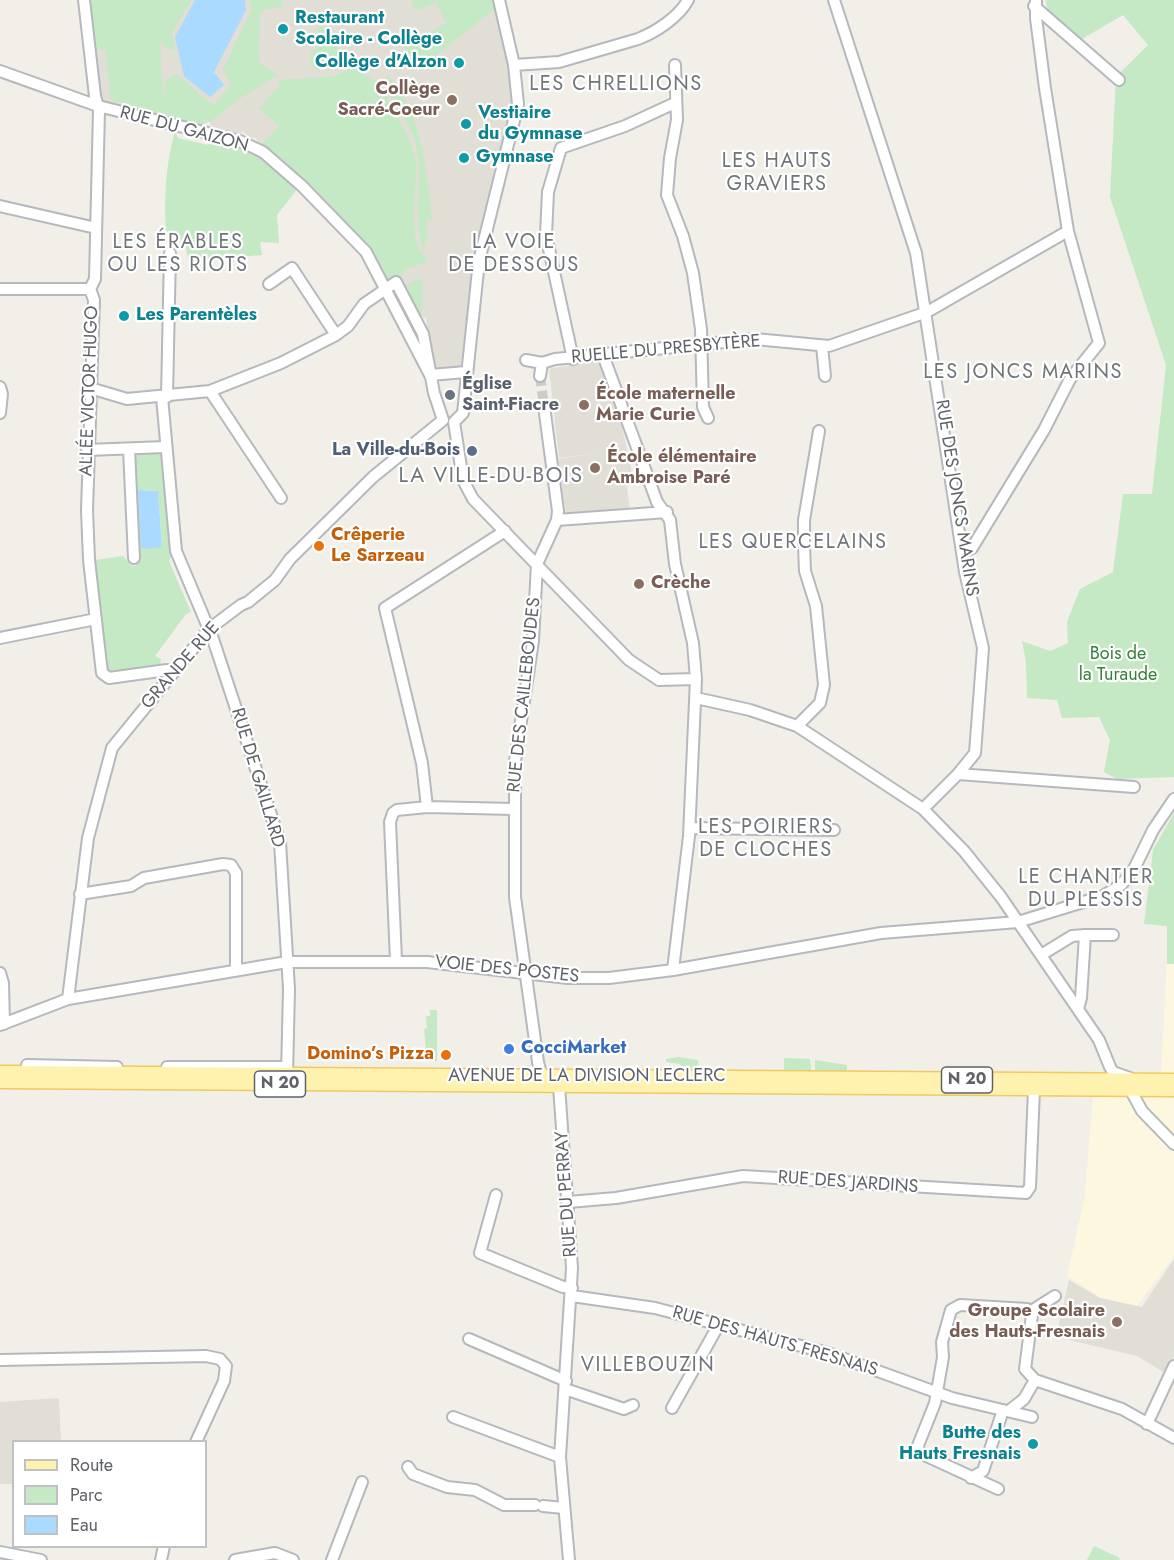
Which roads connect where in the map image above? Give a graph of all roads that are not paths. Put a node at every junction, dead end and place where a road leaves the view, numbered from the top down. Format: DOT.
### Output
graph roads {
  1 [pos="84,0"];
  2 [pos="499,0"];
  3 [pos="688,0"];
  4 [pos="834,0"];
  5 [pos="1034,3"];
  6 [pos="514,64"];
  7 [pos="675,65"];
  8 [pos="0,70"];
  9 [pos="1119,80"];
  10 [pos="675,103"];
  11 [pos="98,106"];
  12 [pos="0,206"];
  13 [pos="96,228"];
  14 [pos="1068,231"];
  15 [pos="170,254"];
  16 [pos="269,284"];
  17 [pos="385,287"];
  18 [pos="0,289"];
  19 [pos="90,289"];
  20 [pos="927,312"];
  21 [pos="336,335"];
  22 [pos="702,344"];
  23 [pos="822,346"];
  24 [pos="603,355"];
  25 [pos="573,358"];
  26 [pos="526,360"];
  27 [pos="542,363"];
  28 [pos="466,372"];
  29 [pos="430,375"];
  30 [pos="540,376"];
  31 [pos="825,376"];
  32 [pos="0,387"];
  33 [pos="90,388"];
  34 [pos="210,391"];
  35 [pos="164,397"];
  36 [pos="544,406"];
  37 [pos="0,413"];
  38 [pos="708,418"];
  39 [pos="448,421"];
  40 [pos="819,431"];
  41 [pos="165,447"];
  42 [pos="129,449"];
  43 [pos="87,450"];
  44 [pos="281,498"];
  45 [pos="667,512"];
  46 [pos="557,520"];
  47 [pos="505,531"];
  48 [pos="963,553"];
  49 [pos="134,558"];
  50 [pos="537,564"];
  51 [pos="547,574"];
  52 [pos="535,578"];
  53 [pos="96,619"];
  54 [pos="209,629"];
  55 [pos="0,638"];
  56 [pos="174,672"];
  57 [pos="696,679"];
  58 [pos="696,698"];
  59 [pos="798,726"];
  60 [pos="958,774"];
  61 [pos="1134,788"];
  62 [pos="1174,799"];
  63 [pos="428,807"];
  64 [pos="514,808"];
  65 [pos="923,809"];
  66 [pos="690,828"];
  67 [pos="834,830"];
  68 [pos="80,894"];
  69 [pos="1018,922"];
  70 [pos="1113,935"];
  71 [pos="1085,936"];
  72 [pos="1041,955"];
  73 [pos="396,960"];
  74 [pos="287,962"];
  75 [pos="236,970"];
  76 [pos="673,970"];
  77 [pos="526,972"];
  78 [pos="0,973"];
  79 [pos="68,999"];
  80 [pos="1078,1009"];
  81 [pos="2,1024"];
  82 [pos="132,1067"];
  83 [pos="287,1071"];
  84 [pos="0,1072"];
  85 [pos="26,1072"];
  86 [pos="113,1072"];
  87 [pos="542,1077"];
  88 [pos="1174,1080"];
  89 [pos="0,1082"];
  90 [pos="1134,1085"];
  91 [pos="559,1086"];
  92 [pos="1034,1089"];
  93 [pos="1174,1090"];
  94 [pos="1174,1144"];
  95 [pos="496,1195"];
  96 [pos="568,1202"];
  97 [pos="468,1249"];
  98 [pos="480,1253"];
  99 [pos="572,1295"];
  100 [pos="1055,1296"];
  101 [pos="1030,1312"];
  102 [pos="718,1326"];
  103 [pos="469,1339"];
  104 [pos="0,1360"];
  105 [pos="1173,1373"];
  106 [pos="1035,1380"];
  107 [pos="566,1385"];
  108 [pos="936,1393"];
  109 [pos="633,1405"];
  110 [pos="672,1408"];
  111 [pos="1007,1410"];
  112 [pos="453,1417"];
  113 [pos="1032,1417"];
  114 [pos="1147,1424"];
  115 [pos="1174,1438"];
  116 [pos="197,1440"];
  117 [pos="560,1457"];
  118 [pos="408,1467"];
  119 [pos="971,1478"];
  120 [pos="362,1482"];
  121 [pos="998,1489"];
  122 [pos="564,1508"];
  123 [pos="19,1551"];
  124 [pos="0,1552"];
  125 [pos="41,1560"];
  126 [pos="235,1560"];
  127 [pos="293,1560"];
  128 [pos="332,1560"];
  129 [pos="568,1560"];
  1 -- 11 [label="street, ALLÉE VICTOR HUGO"];
  2 -- 6 [label="street"];
  3 -- 6 [label="street"];
  4 -- 20 [label="street, RUE DES JONCS MARINS"];
  5 -- 9 [label="street"];
  5 -- 14 [label="street"];
  6 -- 28 [label="street"];
  7 -- 10 [label="street"];
  8 -- 11 [label="street, RUE DU GAIZON"];
  10 -- 22 [label="street"];
  10 -- 25 [label="street"];
  11 -- 13 [label="street, ALLÉE VICTOR HUGO"];
  11 -- 17 [label="street, RUE DU GAIZON"];
  12 -- 13 [label="street"];
  13 -- 19 [label="street, ALLÉE VICTOR HUGO"];
  14 -- 20 [label="street, RUELLE DU PRESBYTÈRE"];
  14 -- 48 [label="street"];
  15 -- 35 [label="street, RUE DE GAILLARD"];
  16 -- 21 [label="street"];
  17 -- 21 [label="street"];
  17 -- 29 [label="street, RUE DU GAIZON"];
  17 -- 29 [label="street, RUE DU GAIZON"];
  18 -- 19 [label="street"];
  19 -- 33 [label="street, ALLÉE VICTOR HUGO"];
  20 -- 23 [label="street, RUELLE DU PRESBYTÈRE"];
  20 -- 48 [label="street, RUE DES JONCS MARINS"];
  21 -- 34 [label="street"];
  22 -- 23 [label="street, RUELLE DU PRESBYTÈRE"];
  22 -- 24 [label="street, RUELLE DU PRESBYTÈRE"];
  22 -- 38 [label="street"];
  23 -- 31 [label="street"];
  24 -- 25 [label="street, RUELLE DU PRESBYTÈRE"];
  24 -- 45 [label="street"];
  25 -- 27 [label="street, RUELLE DU PRESBYTÈRE"];
  26 -- 27 [label="street, RUELLE DU PRESBYTÈRE"];
  27 -- 30 [label="street"];
  28 -- 29 [label="street"];
  28 -- 39 [label="street, GRANDE RUE"];
  29 -- 39 [label="street, RUE DU GAIZON"];
  32 -- 37 [label="street"];
  33 -- 35 [label="street"];
  33 -- 43 [label="street, ALLÉE VICTOR HUGO"];
  34 -- 35 [label="street"];
  34 -- 44 [label="street"];
  35 -- 41 [label="street, RUE DE GAILLARD"];
  36 -- 46 [label="street"];
  39 -- 47 [label="street, RUE DU GAIZON"];
  39 -- 54 [label="street, GRANDE RUE"];
  40 -- 59 [label="street"];
  41 -- 42 [label="street"];
  41 -- 54 [label="street, RUE DE GAILLARD"];
  42 -- 43 [label="street"];
  42 -- 49 [label="street"];
  43 -- 53 [label="street, ALLÉE VICTOR HUGO"];
  45 -- 46 [label="street"];
  45 -- 57 [label="street"];
  46 -- 50 [label="street, RUE DES CAILLEBOUDES"];
  47 -- 50 [label="street, RUE DU GAIZON"];
  47 -- 63 [label="street"];
  48 -- 60 [label="street, RUE DES JONCS MARINS"];
  50 -- 51 [label="street, RUE DU GAIZON"];
  50 -- 52 [label="street, RUE DES CAILLEBOUDES"];
  51 -- 52 [label="street"];
  51 -- 57 [label="street, RUE DU GAIZON"];
  52 -- 64 [label="street, RUE DES CAILLEBOUDES"];
  53 -- 55 [label="street"];
  53 -- 56 [label="street, ALLÉE VICTOR HUGO"];
  54 -- 56 [label="street, GRANDE RUE"];
  54 -- 74 [label="street, RUE DE GAILLARD"];
  56 -- 68 [label="street, GRANDE RUE"];
  57 -- 58 [label="street"];
  58 -- 59 [label="street"];
  58 -- 66 [label="street"];
  59 -- 65 [label="street"];
  60 -- 61 [label="street"];
  60 -- 65 [label="street, RUE DES JONCS MARINS"];
  62 -- 69 [label="street, VOIE DES POSTES"];
  63 -- 64 [label="street"];
  63 -- 73 [label="street"];
  64 -- 77 [label="street, RUE DES CAILLEBOUDES"];
  65 -- 69 [label="street"];
  66 -- 67 [label="street"];
  66 -- 76 [label="street"];
  68 -- 75 [label="street"];
  68 -- 79 [label="street, GRANDE RUE"];
  69 -- 72 [label="street"];
  69 -- 76 [label="street, VOIE DES POSTES"];
  70 -- 71 [label="street"];
  71 -- 72 [label="street"];
  71 -- 80 [label="street"];
  72 -- 80 [label="street"];
  73 -- 74 [label="street, VOIE DES POSTES"];
  73 -- 77 [label="street, VOIE DES POSTES"];
  74 -- 75 [label="street, VOIE DES POSTES"];
  74 -- 83 [label="street, RUE DE GAILLARD"];
  75 -- 79 [label="street, VOIE DES POSTES"];
  76 -- 77 [label="street, VOIE DES POSTES"];
  77 -- 87 [label="street, RUE DES CAILLEBOUDES"];
  78 -- 81 [label="street"];
  79 -- 81 [label="street, VOIE DES POSTES"];
  80 -- 90 [label="street"];
  82 -- 83 [label="street"];
  82 -- 85 [label="street"];
  82 -- 86 [label="street"];
  83 -- 86 [label="main road, AVENUE DE LA DIVISION LECLERC / N 20"];
  83 -- 87 [label="main road, AVENUE DE LA DIVISION LECLERC / N 20"];
  84 -- 85 [label="main road, AVENUE DE LA DIVISION LECLERC / N 20"];
  85 -- 86 [label="main road, AVENUE DE LA DIVISION LECLERC / N 20"];
  87 -- 90 [label="main road, AVENUE DE LA DIVISION LECLERC / N 20"];
  87 -- 91 [label="street"];
  88 -- 90 [label="main road, AVENUE DE LA DIVISION LECLERC / N 20"];
  89 -- 91 [label="main road, AVENUE DE LA DIVISION LECLERC / N 20"];
  90 -- 92 [label="main road, AVENUE DE LA DIVISION LECLERC / N 20"];
  90 -- 93 [label="main road, AVENUE DE LA DIVISION LECLERC / N 20"];
  90 -- 94 [label="street"];
  91 -- 92 [label="main road, AVENUE DE LA DIVISION LECLERC / N 20"];
  91 -- 96 [label="street, RUE DU PERRAY"];
  92 -- 96 [label="street, RUE DES JARDINS"];
  95 -- 98 [label="street"];
  96 -- 99 [label="street, RUE DU PERRAY"];
  97 -- 98 [label="street, RUE DES HAUTS FRESNAIS"];
  98 -- 99 [label="street, RUE DES HAUTS FRESNAIS"];
  99 -- 102 [label="street, RUE DES HAUTS FRESNAIS"];
  99 -- 107 [label="street, RUE DU PERRAY"];
  100 -- 101 [label="street"];
  101 -- 106 [label="street"];
  101 -- 108 [label="street"];
  102 -- 108 [label="street, RUE DES HAUTS FRESNAIS"];
  102 -- 110 [label="street"];
  103 -- 107 [label="street"];
  104 -- 116 [label="street"];
  105 -- 114 [label="street"];
  106 -- 111 [label="street"];
  106 -- 114 [label="street"];
  107 -- 109 [label="street"];
  107 -- 117 [label="street, RUE DU PERRAY"];
  108 -- 111 [label="street, RUE DES HAUTS FRESNAIS"];
  108 -- 119 [label="street"];
  111 -- 113 [label="street, RUE DES HAUTS FRESNAIS"];
  111 -- 119 [label="street"];
  112 -- 117 [label="street"];
  114 -- 115 [label="street"];
  117 -- 122 [label="street, RUE DU PERRAY"];
  118 -- 122 [label="street"];
  119 -- 121 [label="street"];
  120 -- 128 [label="street"];
  122 -- 129 [label="street, RUE DU PERRAY"];
  123 -- 124 [label="street"];
  123 -- 125 [label="street"];
  126 -- 127 [label="street"];
}
